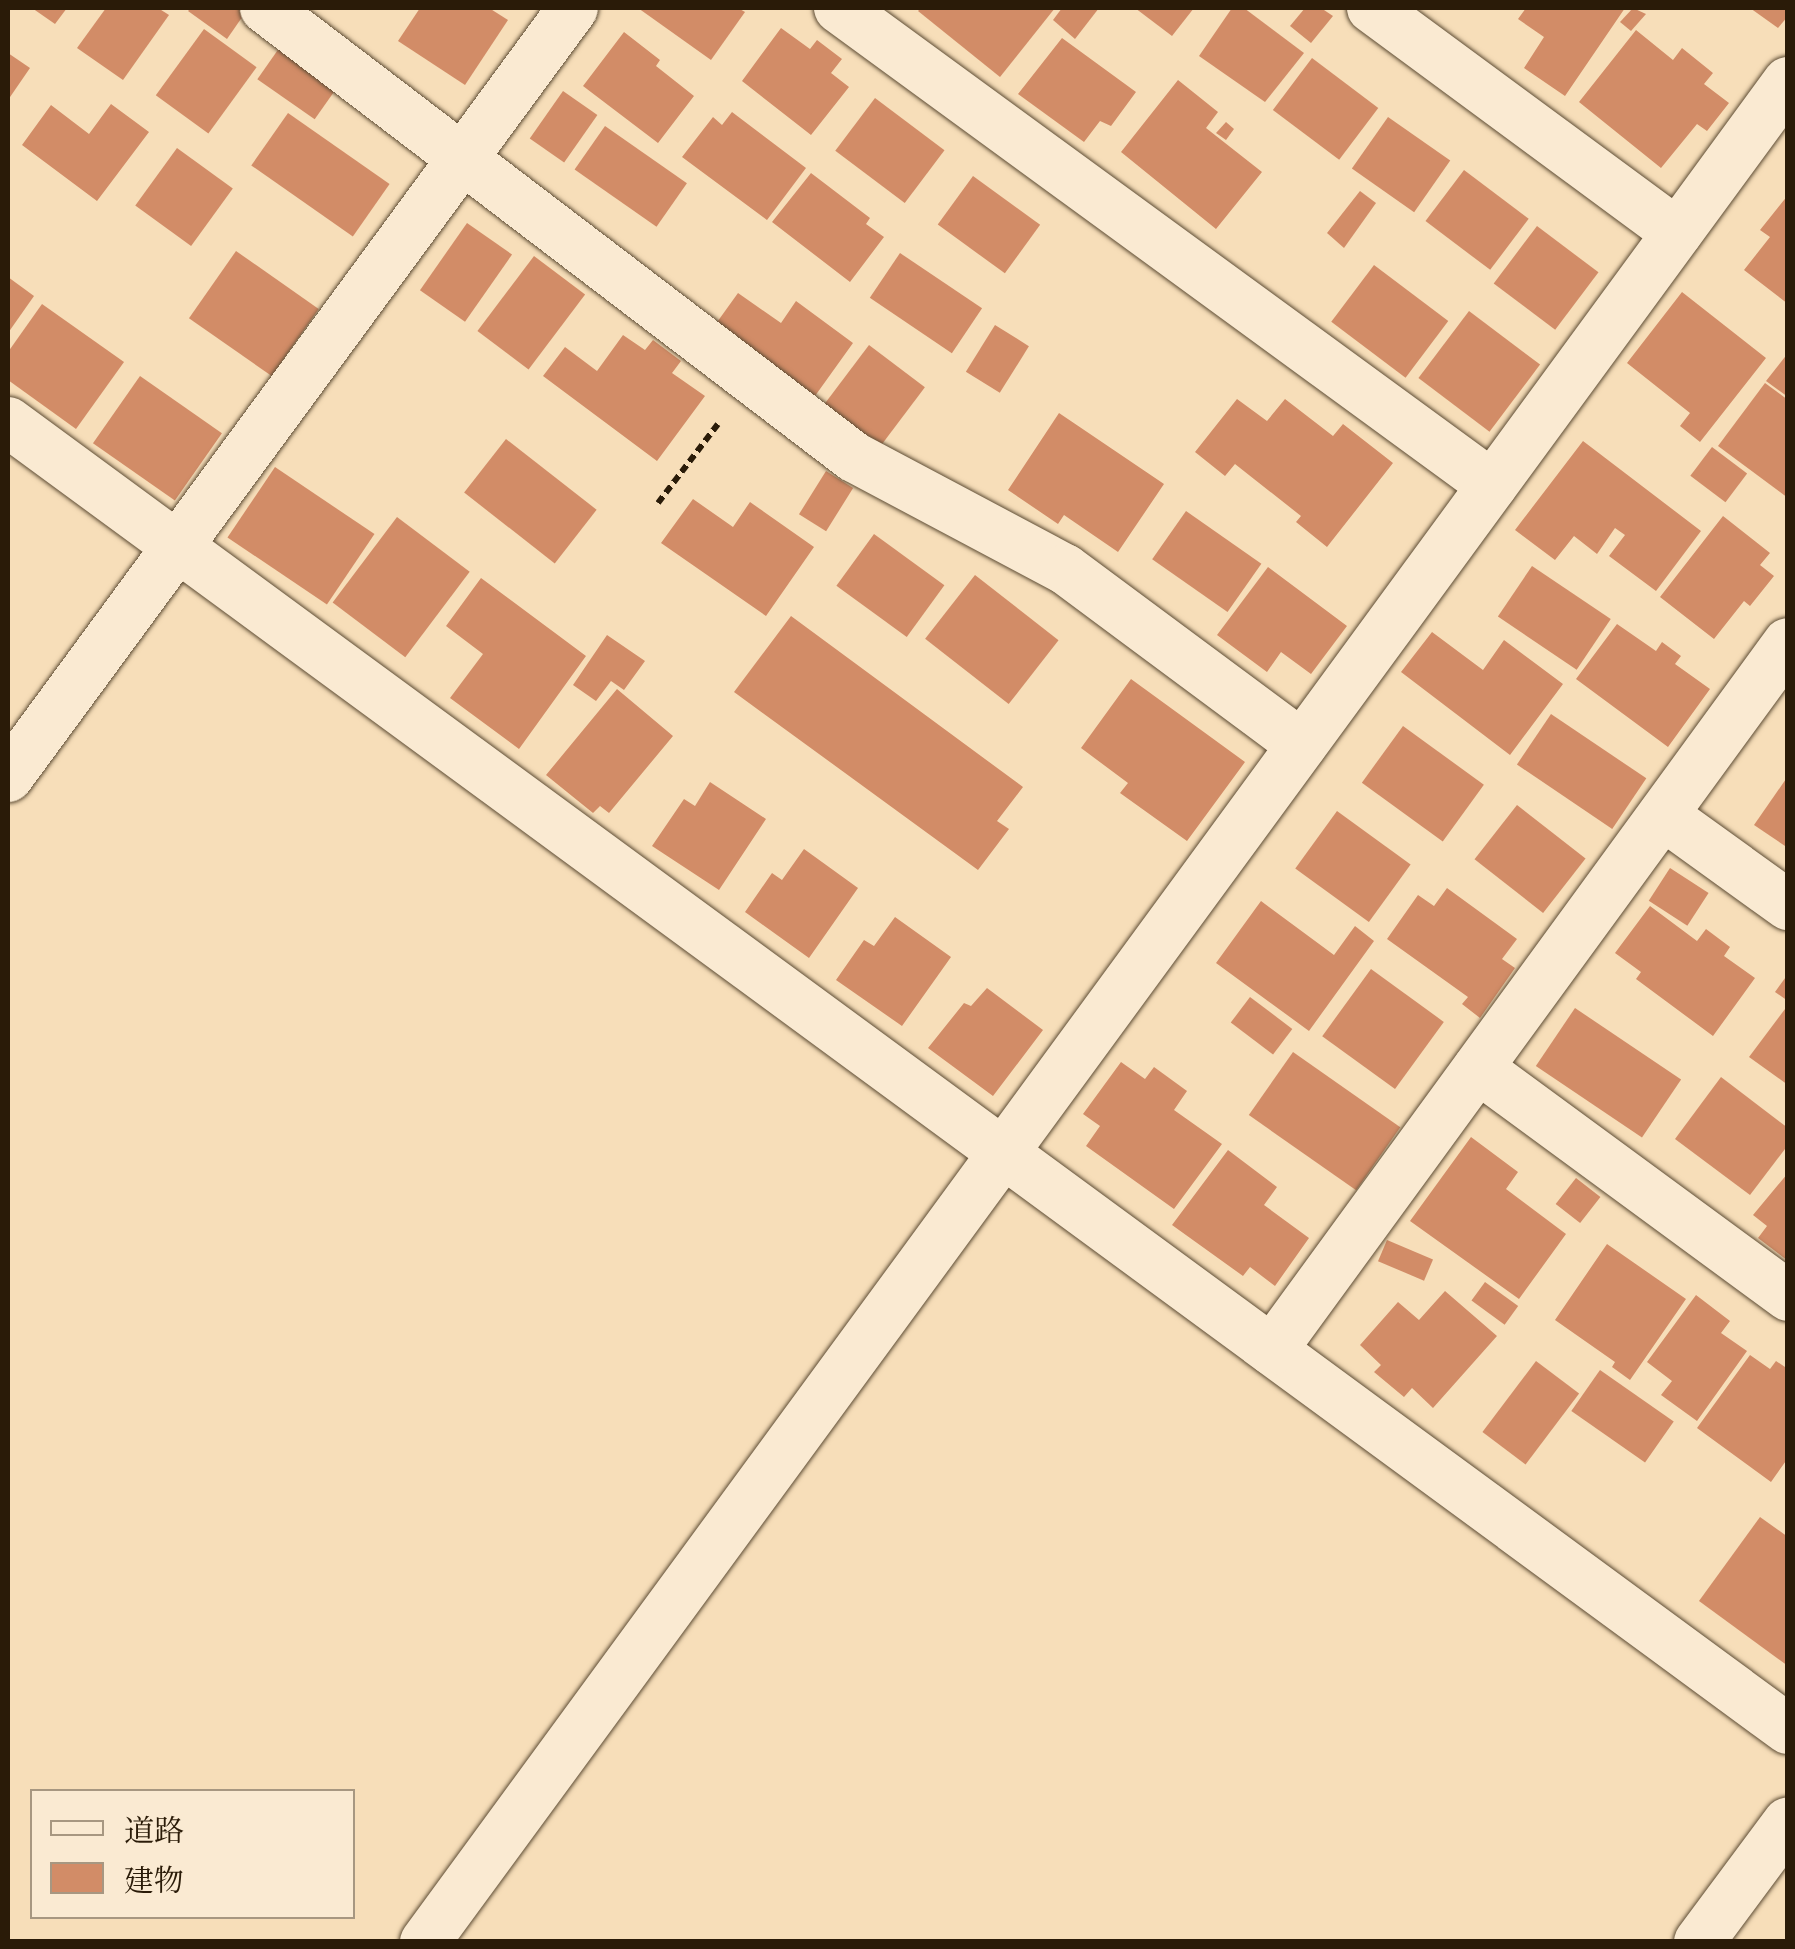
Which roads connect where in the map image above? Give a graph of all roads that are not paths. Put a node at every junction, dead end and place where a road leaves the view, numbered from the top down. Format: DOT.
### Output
graph roads {
  1 [pos="265,8"];
  2 [pos="573,8"];
  3 [pos="840,8"];
  4 [pos="1372,8"];
  5 [pos="1788,82"];
  6 [pos="463,157"];
  7 [pos="1676,234"];
  8 [pos="8,422"];
  9 [pos="1492,486"];
  10 [pos="175,547"];
  11 [pos="1788,644"];
  12 [pos="1302,745"];
  13 [pos="8,777"];
  14 [pos="1663,814"];
  15 [pos="1788,905"];
  16 [pos="1478,1068"];
  17 [pos="1003,1153"];
  18 [pos="1788,1296"];
  19 [pos="1272,1350"];
  20 [pos="1788,1729"];
  21 [pos="1788,1822"];
  22 [pos="425,1942"];
  23 [pos="1698,1942"];
  1 -- 6 [label="street"];
  2 -- 6 [label="street"];
  3 -- 9 [label="street"];
  4 -- 7 [label="street"];
  5 -- 7 [label="street"];
  6 -- 10 [label="street"];
  6 -- 12 [label="street"];
  7 -- 9 [label="street"];
  8 -- 10 [label="street"];
  9 -- 12 [label="street"];
  10 -- 13 [label="street"];
  10 -- 17 [label="street"];
  11 -- 14 [label="street"];
  12 -- 17 [label="street"];
  14 -- 15 [label="street"];
  14 -- 16 [label="street"];
  16 -- 18 [label="street"];
  16 -- 19 [label="street"];
  17 -- 19 [label="street"];
  17 -- 22 [label="street"];
  19 -- 20 [label="street"];
  21 -- 23 [label="street"];
}
